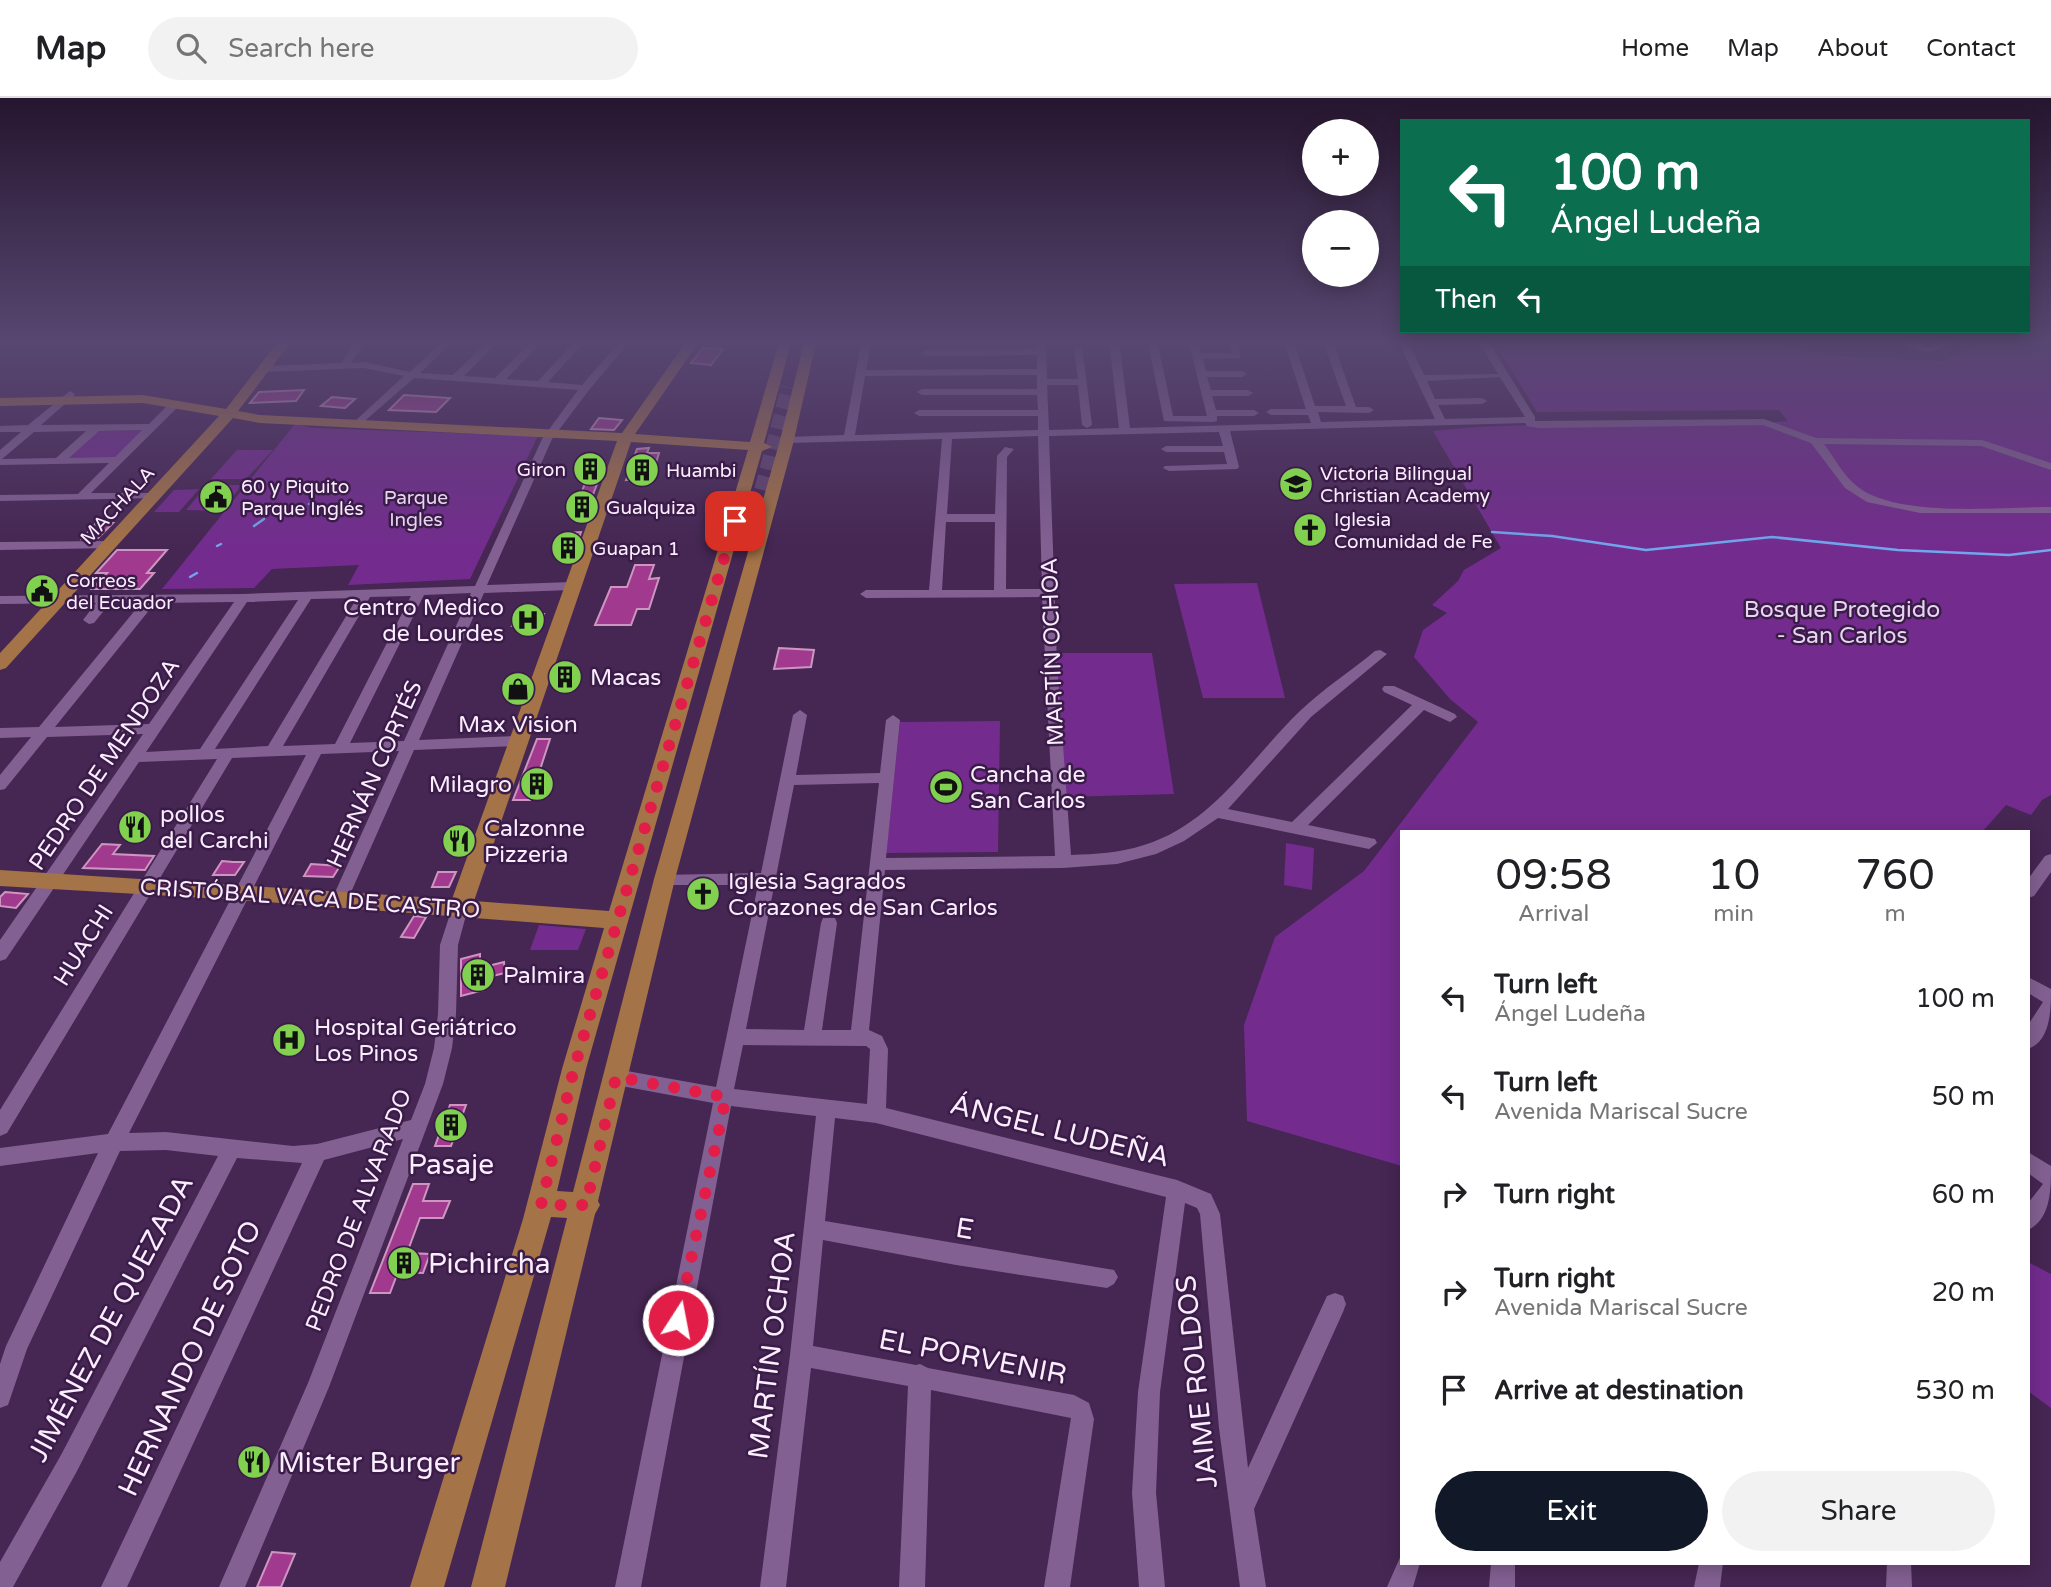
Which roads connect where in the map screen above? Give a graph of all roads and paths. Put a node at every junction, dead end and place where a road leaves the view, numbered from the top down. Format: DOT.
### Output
graph roads {
  1 [pos="53,408"];
  2 [pos="170,408"];
  3 [pos="220,408"];
  4 [pos="225,408"];
  5 [pos="375,408"];
  6 [pos="570,408"];
  7 [pos="645,408"];
  8 [pos="794,408"];
  9 [pos="855,408"];
  10 [pos="920,408"];
  11 [pos="1043,408"];
  12 [pos="1085,408"];
  13 [pos="1122,408"];
  14 [pos="1166,408"];
  15 [pos="1212,408"];
  16 [pos="1434,408"];
  17 [pos="1525,408"];
  18 [pos="232,410"];
  19 [pos="1352,410"];
  20 [pos="1369,410"];
  21 [pos="768,411"];
  22 [pos="1312,411"];
  23 [pos="1270,412"];
  24 [pos="1043,413"];
  25 [pos="1213,413"];
  26 [pos="1254,413"];
  27 [pos="919,414"];
  28 [pos="792,418"];
  29 [pos="362,420"];
  30 [pos="1529,420"];
  31 [pos="1441,422"];
  32 [pos="1087,425"];
  33 [pos="1193,425"];
  34 [pos="1317,426"];
  35 [pos="151,427"];
  36 [pos="32,428"];
  37 [pos="96,428"];
  38 [pos="0,429"];
  39 [pos="554,429"];
  40 [pos="1224,429"];
  41 [pos="1125,431"];
  42 [pos="1044,434"];
  43 [pos="626,435"];
  44 [pos="916,438"];
  45 [pos="947,438"];
  46 [pos="849,439"];
  47 [pos="787,440"];
  48 [pos="1815,441"];
  49 [pos="755,445"];
  50 [pos="1009,449"];
  51 [pos="1166,449"];
  52 [pos="1229,449"];
  53 [pos="0,456"];
  54 [pos="117,460"];
  55 [pos="59,461"];
  56 [pos="0,462"];
  57 [pos="2051,467"];
  58 [pos="1169,468"];
  59 [pos="750,469"];
  60 [pos="777,475"];
  61 [pos="154,496"];
  62 [pos="81,497"];
  63 [pos="0,498"];
  64 [pos="2051,510"];
  65 [pos="999,517"];
  66 [pos="942,519"];
  67 [pos="108,545"];
  68 [pos="0,546"];
  69 [pos="572,586"];
  70 [pos="479,590"];
  71 [pos="420,591"];
  72 [pos="366,593"];
  73 [pos="1048,593"];
  74 [pos="866,594"];
  75 [pos="935,594"];
  76 [pos="1000,594"];
  77 [pos="307,595"];
  78 [pos="152,598"];
  79 [pos="243,598"];
  80 [pos="61,599"];
  81 [pos="106,599"];
  82 [pos="0,600"];
  83 [pos="89,620"];
  84 [pos="8,648"];
  85 [pos="1380,654"];
  86 [pos="0,664"];
  87 [pos="1389,689"];
  88 [pos="715,699"];
  89 [pos="683,702"];
  90 [pos="1422,704"];
  91 [pos="800,715"];
  92 [pos="1450,717"];
  93 [pos="893,720"];
  94 [pos="156,729"];
  95 [pos="43,732"];
  96 [pos="0,733"];
  97 [pos="517,741"];
  98 [pos="411,745"];
  99 [pos="340,748"];
  100 [pos="316,749"];
  101 [pos="273,751"];
  102 [pos="228,753"];
  103 [pos="204,754"];
  104 [pos="137,757"];
  105 [pos="886,778"];
  106 [pos="787,780"];
  107 [pos="0,785"];
  108 [pos="1216,813"];
  109 [pos="1295,828"];
  110 [pos="1369,843"];
  111 [pos="2051,860"];
  112 [pos="1062,862"];
  113 [pos="876,864"];
  114 [pos="0,878"];
  115 [pos="666,879"];
  116 [pos="768,879"];
  117 [pos="52,881"];
  118 [pos="148,886"];
  119 [pos="2030,889"];
  120 [pos="241,892"];
  121 [pos="340,899"];
  122 [pos="460,908"];
  123 [pos="619,920"];
  124 [pos="829,923"];
  125 [pos="0,954"];
  126 [pos="2030,985"];
  127 [pos="2051,998"];
  128 [pos="2051,1005"];
  129 [pos="737,1037"];
  130 [pos="812,1037"];
  131 [pos="859,1037"];
  132 [pos="2030,1038"];
  133 [pos="616,1077"];
  134 [pos="726,1097"];
  135 [pos="826,1109"];
  136 [pos="876,1114"];
  137 [pos="0,1127"];
  138 [pos="417,1127"];
  139 [pos="115,1142"];
  140 [pos="231,1150"];
  141 [pos="317,1153"];
  142 [pos="0,1157"];
  143 [pos="2030,1162"];
  144 [pos="2051,1178"];
  145 [pos="1177,1190"];
  146 [pos="2051,1190"];
  147 [pos="541,1205"];
  148 [pos="586,1205"];
  149 [pos="2030,1217"];
  150 [pos="815,1229"];
  151 [pos="1107,1277"];
  152 [pos="1335,1304"];
  153 [pos="801,1355"];
  154 [pos="920,1375"];
  155 [pos="0,1397"];
  156 [pos="1241,1511"];
  157 [pos="1407,1565"];
  158 [pos="1503,1565"];
  159 [pos="1711,1565"];
  160 [pos="1899,1565"];
  161 [pos="0,1586"];
  162 [pos="114,1587"];
  163 [pos="232,1587"];
  164 [pos="427,1587"];
  165 [pos="488,1587"];
  166 [pos="628,1587"];
  167 [pos="773,1587"];
  168 [pos="912,1587"];
  169 [pos="1057,1587"];
  170 [pos="1152,1587"];
  171 [pos="1253,1587"];
  172 [pos="1400,1587"];
  173 [pos="1502,1587"];
  174 [pos="1707,1587"];
  175 [pos="1899,1587"];
  1 -- 36 [label="street"];
  2 -- 35 [label="street"];
  3 -- 18 [label="main road"];
  4 -- 18 [label="main road"];
  5 -- 29 [label="street"];
  6 -- 39 [label="street, HERNÁN CORTÉS"];
  7 -- 43 [label="main road, PEDRO DE ALVARADO"];
  8 -- 28 [label="main road"];
  9 -- 46 [label="street"];
  10 -- 27 [label="street"];
  11 -- 24 [label="street, MARTÍN OCHOA"];
  12 -- 32 [label="street"];
  13 -- 41 [label="street"];
  14 -- 33 [label="street"];
  15 -- 25 [label="street"];
  16 -- 31 [label="street"];
  17 -- 30 [label="street"];
  18 -- 29 [label="main road"];
  18 -- 61 [label="main road, MACHALA"];
  19 -- 20 [label="street"];
  19 -- 22 [label="street"];
  21 -- 28 [label="main road"];
  21 -- 49 [label="main road"];
  22 -- 23 [label="street"];
  22 -- 34 [label="street"];
  24 -- 27 [label="street"];
  24 -- 42 [label="street, MARTÍN OCHOA"];
  25 -- 26 [label="street"];
  25 -- 33 [label="street"];
  27 -- 44 [label="street"];
  28 -- 47 [label="main road"];
  29 -- 39 [label="main road"];
  30 -- 31 [label="street"];
  30 -- 48 [label="street"];
  31 -- 34 [label="street"];
  33 -- 40 [label="street"];
  33 -- 41 [label="street"];
  34 -- 40 [label="street"];
  35 -- 37 [label="street"];
  35 -- 54 [label="street"];
  36 -- 37 [label="street"];
  36 -- 38 [label="street"];
  36 -- 53 [label="street"];
  37 -- 55 [label="street"];
  39 -- 43 [label="main road"];
  39 -- 70 [label="street, HERNÁN CORTÉS"];
  40 -- 52 [label="street"];
  41 -- 42 [label="street"];
  42 -- 45 [label="street"];
  42 -- 73 [label="street, MARTÍN OCHOA"];
  43 -- 49 [label="main road"];
  43 -- 69 [label="main road, PEDRO DE ALVARADO"];
  44 -- 45 [label="street"];
  44 -- 46 [label="street"];
  45 -- 66 [label="street"];
  46 -- 47 [label="street"];
  47 -- 49 [label="main road"];
  47 -- 60 [label="main road"];
  48 -- 57 [label="street"];
  48 -- 64 [label="street"];
  49 -- 59 [label="main road"];
  50 -- 65 [label="street"];
  51 -- 52 [label="street"];
  52 -- 58 [label="street"];
  54 -- 55 [label="street"];
  54 -- 62 [label="street"];
  55 -- 56 [label="street"];
  59 -- 60 [label="main road"];
  59 -- 89 [label="main road"];
  60 -- 88 [label="main road"];
  61 -- 62 [label="street"];
  61 -- 67 [label="main road, MACHALA"];
  62 -- 63 [label="street"];
  65 -- 66 [label="street"];
  65 -- 76 [label="street"];
  66 -- 75 [label="street"];
  67 -- 68 [label="street"];
  67 -- 80 [label="main road, MACHALA"];
  69 -- 70 [label="street"];
  69 -- 97 [label="main road, PEDRO DE ALVARADO"];
  70 -- 71 [label="street"];
  70 -- 98 [label="street, HERNÁN CORTÉS"];
  71 -- 72 [label="street"];
  71 -- 99 [label="street"];
  72 -- 77 [label="street"];
  72 -- 101 [label="street"];
  73 -- 76 [label="street"];
  73 -- 112 [label="street, MARTÍN OCHOA"];
  74 -- 75 [label="street"];
  75 -- 76 [label="street"];
  77 -- 79 [label="street"];
  77 -- 103 [label="street"];
  78 -- 79 [label="street"];
  78 -- 81 [label="street"];
  78 -- 95 [label="street"];
  79 -- 94 [label="street, PEDRO DE MENDOZA"];
  80 -- 81 [label="street"];
  80 -- 82 [label="street"];
  80 -- 84 [label="main road, MACHALA"];
  81 -- 83 [label="street"];
  84 -- 86 [label="main road, MACHALA"];
  85 -- 108 [label="street"];
  87 -- 90 [label="street"];
  88 -- 89 [label="main road"];
  88 -- 115 [label="main road"];
  89 -- 123 [label="main road"];
  90 -- 92 [label="street"];
  90 -- 109 [label="street"];
  91 -- 106 [label="street"];
  93 -- 105 [label="street"];
  94 -- 95 [label="street"];
  94 -- 104 [label="street, PEDRO DE MENDOZA"];
  95 -- 96 [label="street"];
  95 -- 107 [label="street"];
  97 -- 98 [label="street"];
  97 -- 122 [label="main road, PEDRO DE ALVARADO"];
  98 -- 99 [label="street"];
  98 -- 121 [label="street, HERNÁN CORTÉS"];
  99 -- 100 [label="street"];
  100 -- 101 [label="street"];
  100 -- 120 [label="street"];
  101 -- 102 [label="street"];
  102 -- 103 [label="street"];
  102 -- 118 [label="street, HUACHI"];
  103 -- 104 [label="street"];
  104 -- 117 [label="street, PEDRO DE MENDOZA"];
  105 -- 106 [label="street"];
  105 -- 113 [label="street"];
  106 -- 116 [label="street"];
  108 -- 109 [label="street"];
  108 -- 112 [label="street"];
  109 -- 110 [label="street"];
  111 -- 119 [label="street"];
  112 -- 113 [label="street"];
  113 -- 131 [label="street"];
  114 -- 117 [label="main road, CRISTÓBAL VACA DE CASTRO"];
  115 -- 116 [label="street"];
  115 -- 133 [label="main road"];
  116 -- 129 [label="street"];
  117 -- 118 [label="main road, CRISTÓBAL VACA DE CASTRO"];
  117 -- 125 [label="street, PEDRO DE MENDOZA"];
  118 -- 120 [label="main road, CRISTÓBAL VACA DE CASTRO"];
  118 -- 137 [label="street, HUACHI"];
  120 -- 121 [label="main road, CRISTÓBAL VACA DE CASTRO"];
  120 -- 139 [label="street"];
  121 -- 122 [label="main road, CRISTÓBAL VACA DE CASTRO"];
  122 -- 123 [label="main road, CRISTÓBAL VACA DE CASTRO"];
  122 -- 138 [label="street, PEDRO DE ALVARADO"];
  123 -- 147 [label="main road"];
  124 -- 130 [label="street"];
  126 -- 127 [label="street"];
  128 -- 132 [label="street"];
  129 -- 130 [label="street"];
  129 -- 134 [label="street"];
  130 -- 131 [label="street"];
  131 -- 136 [label="street"];
  133 -- 134 [label="street, ÁNGEL LUDEÑA"];
  133 -- 148 [label="main road"];
  134 -- 135 [label="street, ÁNGEL LUDEÑA"];
  134 -- 166 [label="street"];
  135 -- 136 [label="street, ÁNGEL LUDEÑA"];
  135 -- 150 [label="street, MARTÍN OCHOA"];
  136 -- 145 [label="street, ÁNGEL LUDEÑA"];
  138 -- 141 [label="street"];
  138 -- 163 [label="street, PEDRO DE ALVARADO"];
  139 -- 140 [label="street"];
  139 -- 142 [label="street"];
  139 -- 155 [label="street"];
  140 -- 141 [label="street"];
  140 -- 161 [label="street, JIMÉNEZ DE QUEZADA"];
  141 -- 162 [label="street, HERNANDO DE SOTO"];
  143 -- 144 [label="street"];
  145 -- 156 [label="street, JAIME ROLDOS"];
  145 -- 170 [label="street, ÁNGEL LUDEÑA"];
  146 -- 149 [label="street"];
  147 -- 148 [label="main road"];
  147 -- 164 [label="main road"];
  148 -- 165 [label="main road"];
  150 -- 151 [label="street, E"];
  150 -- 153 [label="street, MARTÍN OCHOA"];
  152 -- 156 [label="street"];
  153 -- 154 [label="street, EL PORVENIR"];
  153 -- 167 [label="street, MARTÍN OCHOA"];
  154 -- 168 [label="street"];
  154 -- 169 [label="street, EL PORVENIR"];
  156 -- 171 [label="street, JAIME ROLDOS"];
  157 -- 172 [label="street"];
  158 -- 173 [label="street"];
  159 -- 174 [label="street"];
  160 -- 175 [label="street"];
}
